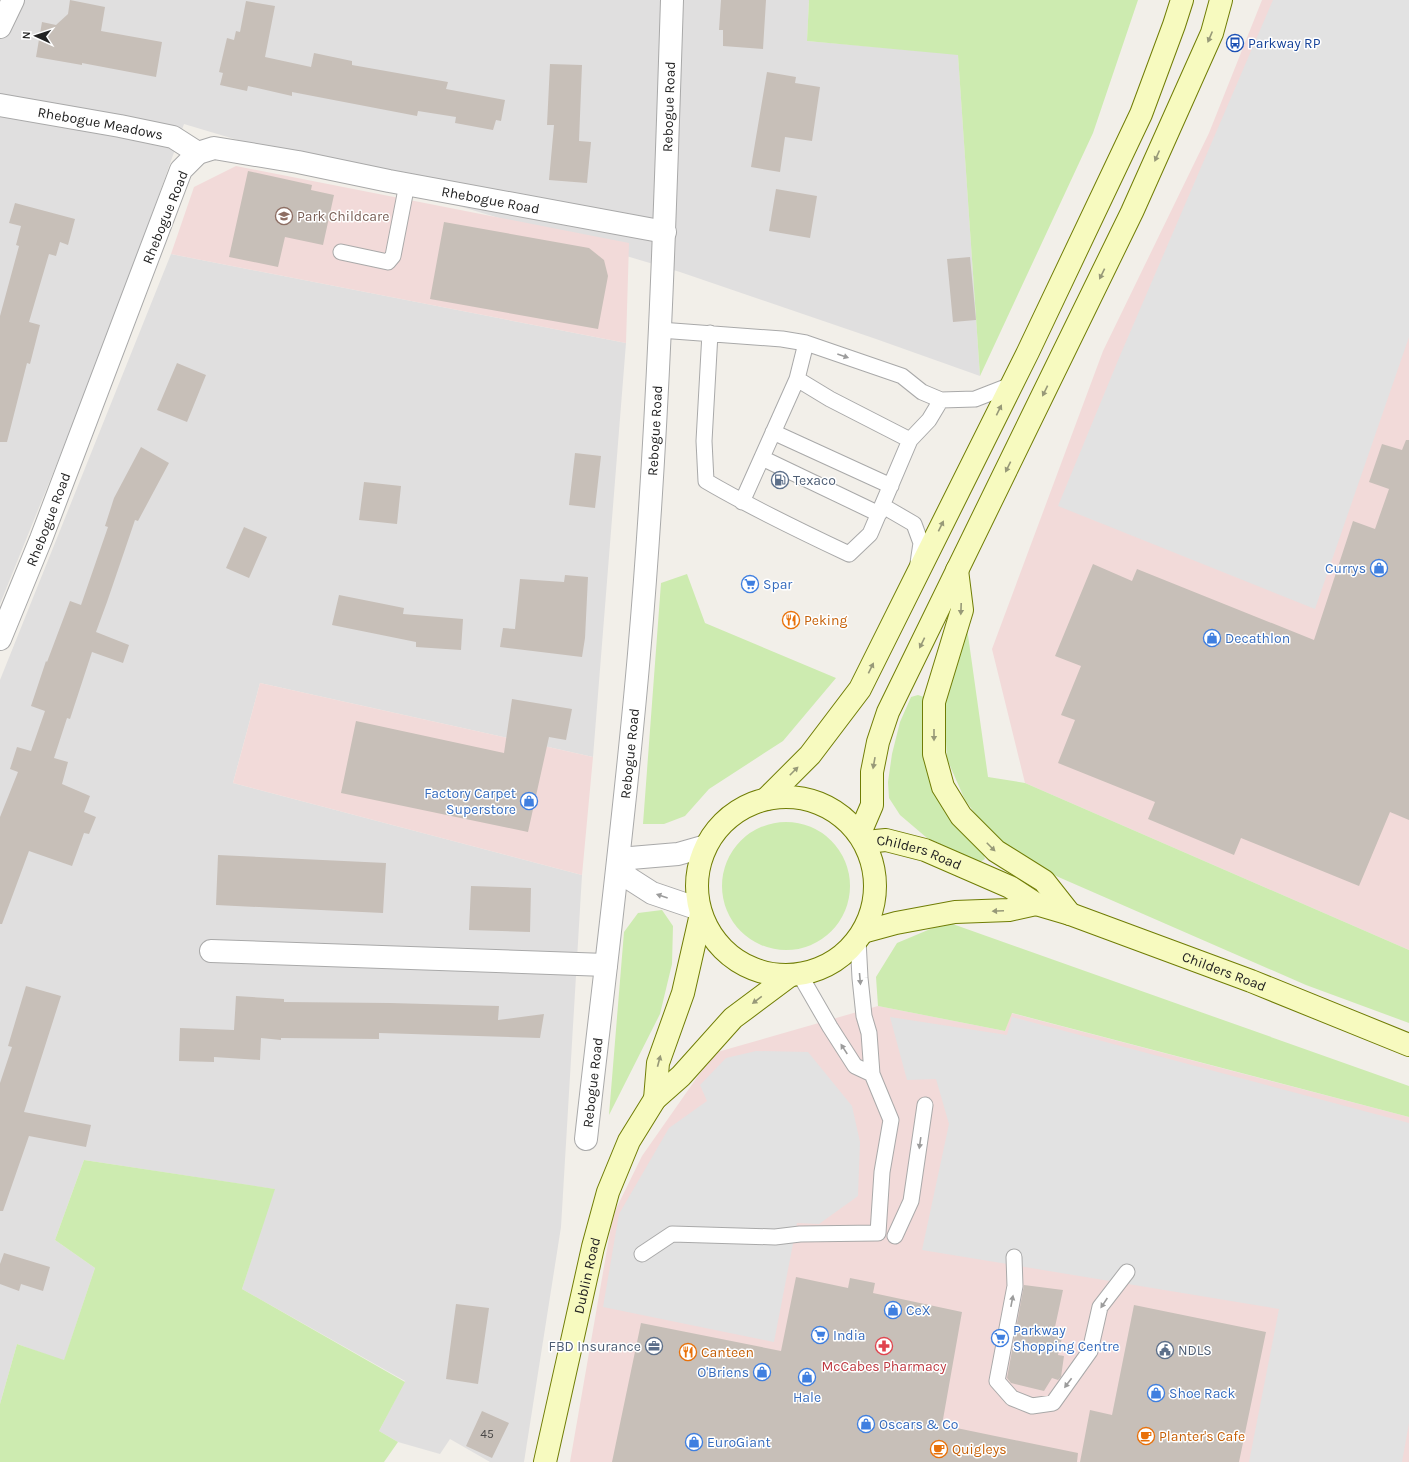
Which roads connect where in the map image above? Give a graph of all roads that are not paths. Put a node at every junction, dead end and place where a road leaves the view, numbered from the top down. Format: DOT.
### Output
graph roads {
  1 [pos="13,0"];
  2 [pos="672,0"];
  3 [pos="1182,0"];
  4 [pos="1222,0"];
  5 [pos="0,27"];
  6 [pos="0,105"];
  7 [pos="198,153"];
  8 [pos="407,184"];
  9 [pos="665,232"];
  10 [pos="341,252"];
  11 [pos="660,330"];
  12 [pos="710,334"];
  13 [pos="806,343"];
  14 [pos="797,379"];
  15 [pos="1012,385"];
  16 [pos="941,400"];
  17 [pos="773,432"];
  18 [pos="910,440"];
  19 [pos="762,458"];
  20 [pos="892,486"];
  21 [pos="742,502"];
  22 [pos="881,510"];
  23 [pos="957,570"];
  24 [pos="915,579"];
  25 [pos="0,639"];
  26 [pos="766,799"];
  27 [pos="862,837"];
  28 [pos="706,846"];
  29 [pos="618,859"];
  30 [pos="1036,904"];
  31 [pos="700,911"];
  32 [pos="1070,914"];
  33 [pos="861,936"];
  34 [pos="211,951"];
  35 [pos="606,965"];
  36 [pos="794,976"];
  37 [pos="1409,1045"];
  38 [pos="872,1074"];
  39 [pos="655,1099"];
  40 [pos="925,1105"];
  41 [pos="586,1139"];
  42 [pos="895,1236"];
  43 [pos="642,1254"];
  44 [pos="1014,1256"];
  45 [pos="1127,1272"];
  46 [pos="545,1462"];
  1 -- 5 [label="street"];
  2 -- 9 [label="street, Rebogue Road"];
  3 -- 15 [label="main road"];
  4 -- 23 [label="main road, one-way"];
  6 -- 7 [label="street, Rhebogue Meadows"];
  7 -- 8 [label="street, Rhebogue Road"];
  7 -- 25 [label="street, Rhebogue Road"];
  8 -- 9 [label="street, Rhebogue Road"];
  8 -- 10 [label="lane"];
  9 -- 11 [label="street, Rebogue Road"];
  11 -- 12 [label="lane"];
  11 -- 29 [label="street, Rebogue Road"];
  12 -- 13 [label="lane"];
  12 -- 21 [label="lane"];
  13 -- 14 [label="lane"];
  13 -- 16 [label="lane, one-way"];
  14 -- 17 [label="lane"];
  14 -- 18 [label="lane"];
  15 -- 16 [label="lane"];
  24 -- 15 [label="main road, one-way"];
  16 -- 18 [label="lane"];
  17 -- 19 [label="lane"];
  17 -- 20 [label="lane"];
  18 -- 20 [label="lane"];
  19 -- 21 [label="lane"];
  19 -- 22 [label="lane"];
  20 -- 22 [label="lane"];
  21 -- 22 [label="lane"];
  22 -- 24 [label="lane"];
  23 -- 27 [label="main road, one-way"];
  23 -- 32 [label="main road, one-way"];
  26 -- 24 [label="main road, one-way"];
  26 -- 27 [label="main road"];
  26 -- 28 [label="main road"];
  27 -- 30 [label="main road, Childers Road"];
  27 -- 33 [label="main road"];
  28 -- 29 [label="street"];
  28 -- 31 [label="main road"];
  31 -- 29 [label="street, one-way"];
  29 -- 35 [label="street, Rebogue Road"];
  30 -- 32 [label="main road, Childers Road"];
  30 -- 33 [label="main road, Childers Road, one-way"];
  31 -- 36 [label="main road"];
  39 -- 31 [label="main road, one-way"];
  32 -- 37 [label="main road, Childers Road"];
  33 -- 36 [label="main road"];
  33 -- 38 [label="lane, one-way"];
  34 -- 35 [label="street"];
  35 -- 41 [label="street, Rebogue Road"];
  38 -- 36 [label="lane, one-way"];
  36 -- 39 [label="main road, one-way"];
  38 -- 43 [label="lane"];
  39 -- 46 [label="main road, Dublin Road"];
  40 -- 42 [label="lane, one-way"];
  45 -- 44 [label="lane, one-way"];
}
